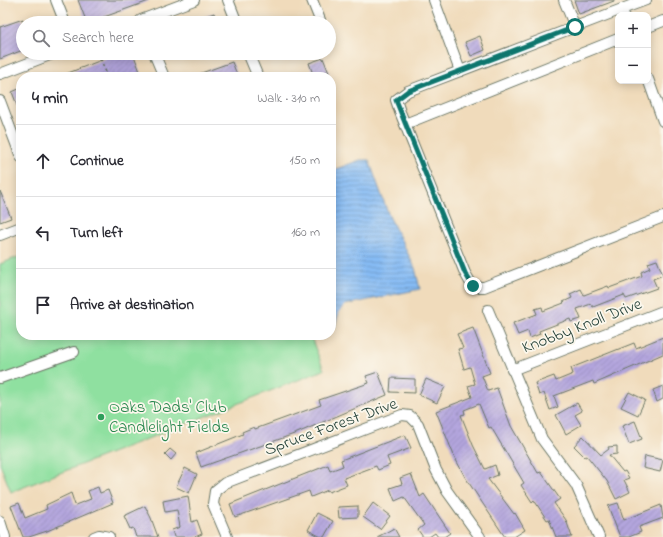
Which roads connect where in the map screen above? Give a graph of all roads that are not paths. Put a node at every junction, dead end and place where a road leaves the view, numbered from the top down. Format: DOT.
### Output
graph roads {
  1 [pos="56,0"];
  2 [pos="194,0"];
  3 [pos="228,0"];
  4 [pos="312,0"];
  5 [pos="434,0"];
  6 [pos="564,0"];
  7 [pos="646,0"];
  8 [pos="623,12"];
  9 [pos="615,14"];
  10 [pos="61,16"];
  11 [pos="153,16"];
  12 [pos="234,16"];
  13 [pos="318,16"];
  14 [pos="663,21"];
  15 [pos="651,26"];
  16 [pos="575,27"];
  17 [pos="615,40"];
  18 [pos="36,60"];
  19 [pos="157,60"];
  20 [pos="251,60"];
  21 [pos="460,71"];
  22 [pos="162,72"];
  23 [pos="256,72"];
  24 [pos="0,74"];
  25 [pos="649,84"];
  26 [pos="0,101"];
  27 [pos="663,121"];
  28 [pos="405,124"];
  29 [pos="16,144"];
  30 [pos="663,217"];
  31 [pos="16,229"];
  32 [pos="0,235"];
  33 [pos="488,310"];
  34 [pos="663,311"];
  35 [pos="74,352"];
  36 [pos="512,370"];
  37 [pos="0,378"];
  38 [pos="0,521"];
  39 [pos="225,533"];
  40 [pos="5,537"];
  41 [pos="94,537"];
  42 [pos="109,537"];
  43 [pos="480,537"];
  44 [pos="599,537"];
  1 -- 10 [label="street"];
  2 -- 11 [label="street"];
  3 -- 12 [label="street"];
  4 -- 13 [label="street"];
  5 -- 21 [label="street"];
  6 -- 16 [label="street"];
  7 -- 8 [label="street"];
  9 -- 16 [label="street"];
  14 -- 15 [label="street"];
  16 -- 21 [label="street"];
  17 -- 28 [label="street"];
  18 -- 24 [label="street"];
  19 -- 22 [label="street"];
  20 -- 23 [label="street"];
  21 -- 28 [label="street"];
  25 -- 27 [label="street"];
  26 -- 29 [label="street"];
  28 -- 30 [label="street"];
  31 -- 32 [label="street"];
  33 -- 36 [label="street"];
  34 -- 36 [label="street, Knobby Knoll Drive"];
  35 -- 37 [label="street"];
  36 -- 44 [label="street"];
  38 -- 40 [label="street"];
  39 -- 43 [label="street, Spruce Forest Drive"];
  41 -- 42 [label="street"];
}
